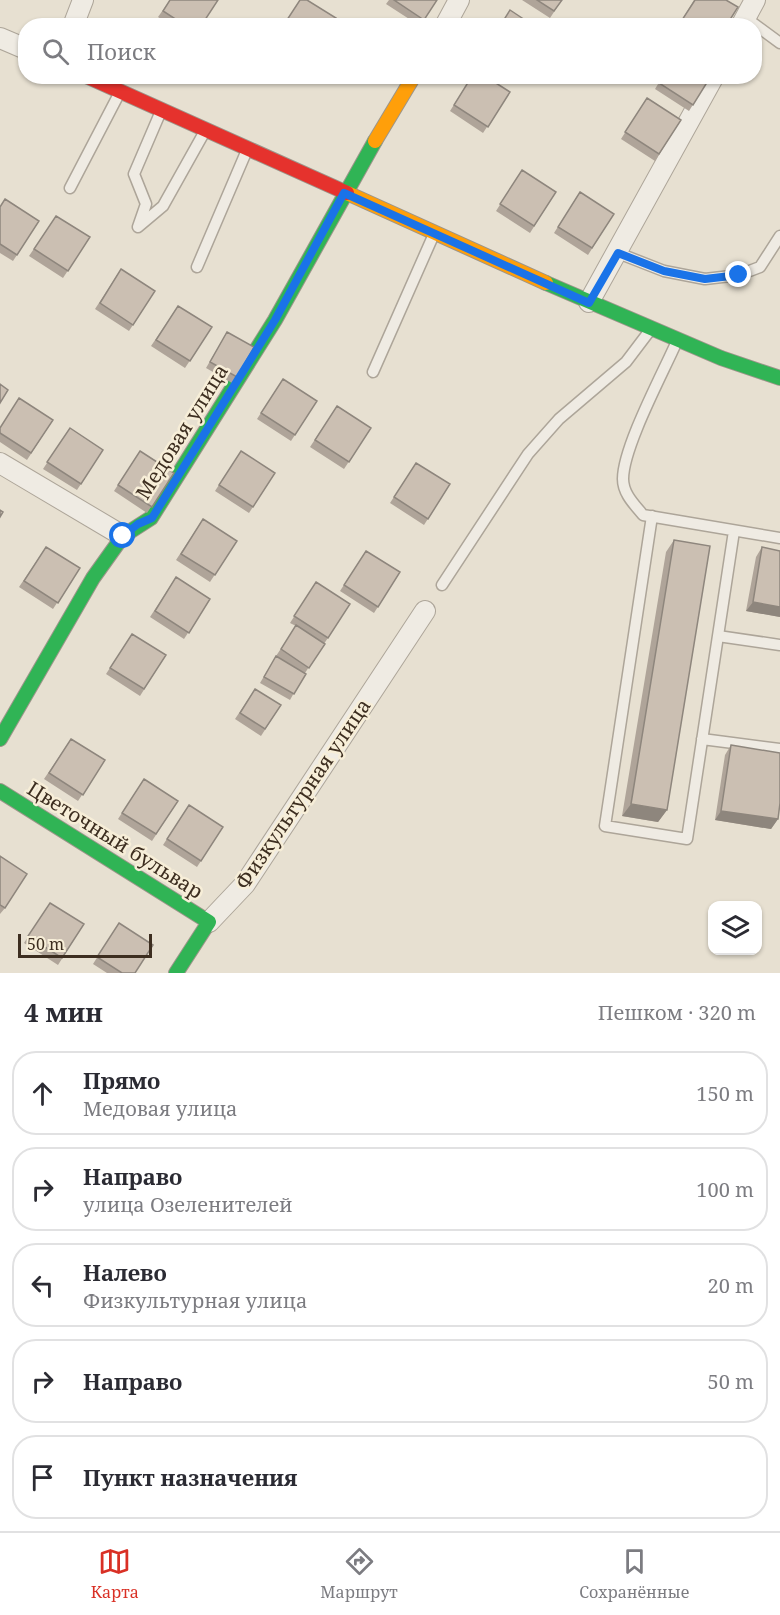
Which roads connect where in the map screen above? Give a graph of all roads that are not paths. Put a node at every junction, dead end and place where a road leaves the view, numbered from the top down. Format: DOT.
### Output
graph roads {
  1 [pos="83,0"];
  2 [pos="459,0"];
  3 [pos="755,0"];
  4 [pos="76,18"];
  5 [pos="449,18"];
  6 [pos="745,18"];
  7 [pos="762,33"];
  8 [pos="0,38"];
  9 [pos="780,43"];
  10 [pos="18,46"];
  11 [pos="103,84"];
  12 [pos="409,84"];
  13 [pos="710,84"];
  14 [pos="120,92"];
  15 [pos="162,111"];
  16 [pos="205,130"];
  17 [pos="247,149"];
  18 [pos="70,188"];
  19 [pos="344,193"];
  20 [pos="434,234"];
  21 [pos="780,236"];
  22 [pos="618,253"];
  23 [pos="197,267"];
  24 [pos="589,303"];
  25 [pos="651,329"];
  26 [pos="677,340"];
  27 [pos="373,372"];
  28 [pos="780,378"];
  29 [pos="0,463"];
  30 [pos="652,516"];
  31 [pos="734,531"];
  32 [pos="123,536"];
  33 [pos="780,538"];
  34 [pos="442,585"];
  35 [pos="425,611"];
  36 [pos="718,636"];
  37 [pos="780,645"];
  38 [pos="0,739"];
  39 [pos="702,739"];
  40 [pos="780,750"];
  41 [pos="0,791"];
  42 [pos="209,922"];
  43 [pos="176,973"];
  1 -- 4 [label="street"];
  2 -- 5 [label="street"];
  3 -- 6 [label="street"];
  7 -- 9 [label="lane"];
  8 -- 10 [label="street"];
  11 -- 14 [label="street"];
  12 -- 19 [label="street, Медовая улица"];
  13 -- 22 [label="street"];
  14 -- 15 [label="street"];
  14 -- 18 [label="lane"];
  15 -- 16 [label="street"];
  15 -- 16 [label="lane"];
  16 -- 17 [label="street"];
  17 -- 19 [label="street"];
  17 -- 23 [label="lane"];
  19 -- 20 [label="street"];
  19 -- 32 [label="street, Медовая улица"];
  20 -- 24 [label="street"];
  20 -- 27 [label="lane"];
  21 -- 22 [label="lane"];
  22 -- 24 [label="street"];
  24 -- 25 [label="street"];
  25 -- 26 [label="street"];
  25 -- 34 [label="lane"];
  26 -- 28 [label="street"];
  26 -- 30 [label="lane"];
  29 -- 32 [label="street"];
  30 -- 31 [label="lane"];
  30 -- 39 [label="lane"];
  31 -- 33 [label="lane"];
  31 -- 36 [label="lane"];
  32 -- 38 [label="street, Медовая улица"];
  35 -- 42 [label="street, Физкультурная улица"];
  36 -- 37 [label="lane"];
  36 -- 39 [label="lane"];
  39 -- 40 [label="lane"];
  41 -- 42 [label="street, Цветочный бульвар"];
  42 -- 43 [label="street, Физкультурная улица"];
}
